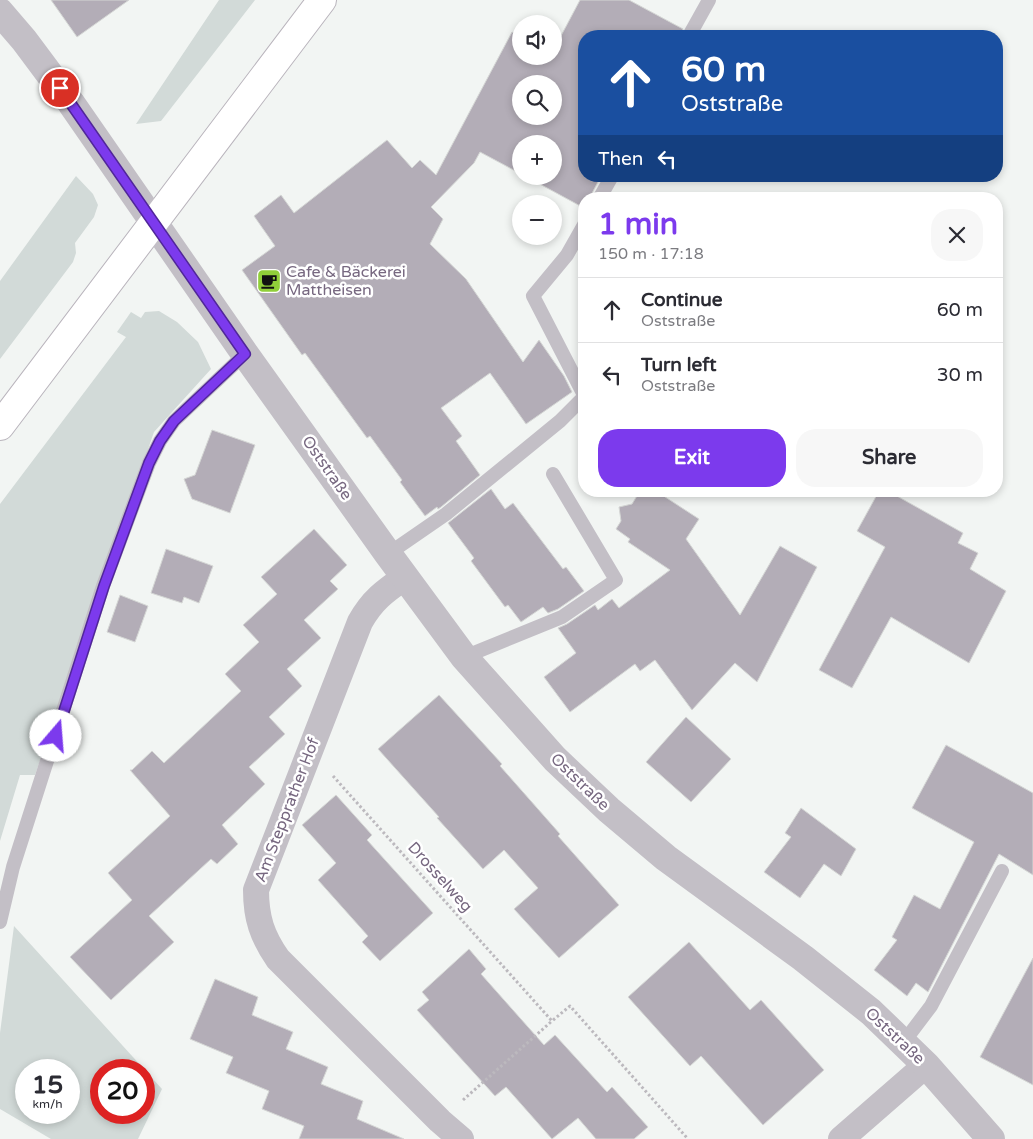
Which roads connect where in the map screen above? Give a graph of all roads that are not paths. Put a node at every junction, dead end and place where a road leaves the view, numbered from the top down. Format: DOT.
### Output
graph roads {
  1 [pos="322,0"];
  2 [pos="709,0"];
  3 [pos="0,12"];
  4 [pos="693,30"];
  5 [pos="153,222"];
  6 [pos="578,236"];
  7 [pos="245,354"];
  8 [pos="578,384"];
  9 [pos="578,402"];
  10 [pos="0,426"];
  11 [pos="552,474"];
  12 [pos="388,554"];
  13 [pos="405,577"];
  14 [pos="464,657"];
  15 [pos="1002,871"];
  16 [pos="0,922"];
  17 [pos="903,1043"];
  18 [pos="926,1065"];
  19 [pos="461,1139"];
  20 [pos="841,1139"];
  21 [pos="991,1139"];
  1 -- 5 [label="main road"];
  2 -- 4 [label="lane"];
  3 -- 5 [label="street, Oststraße"];
  5 -- 7 [label="street, Oststraße"];
  5 -- 10 [label="main road"];
  6 -- 8 [label="lane"];
  7 -- 12 [label="street, Oststraße"];
  7 -- 16 [label="lane"];
  9 -- 12 [label="lane"];
  11 -- 14 [label="lane"];
  12 -- 13 [label="street, Oststraße"];
  13 -- 14 [label="street, Oststraße"];
  13 -- 19 [label="street, Am Stepprather Hof"];
  14 -- 17 [label="street, Oststraße"];
  15 -- 17 [label="lane"];
  17 -- 18 [label="street, Oststraße"];
  18 -- 20 [label="street"];
  18 -- 21 [label="street, Oststraße"];
}
